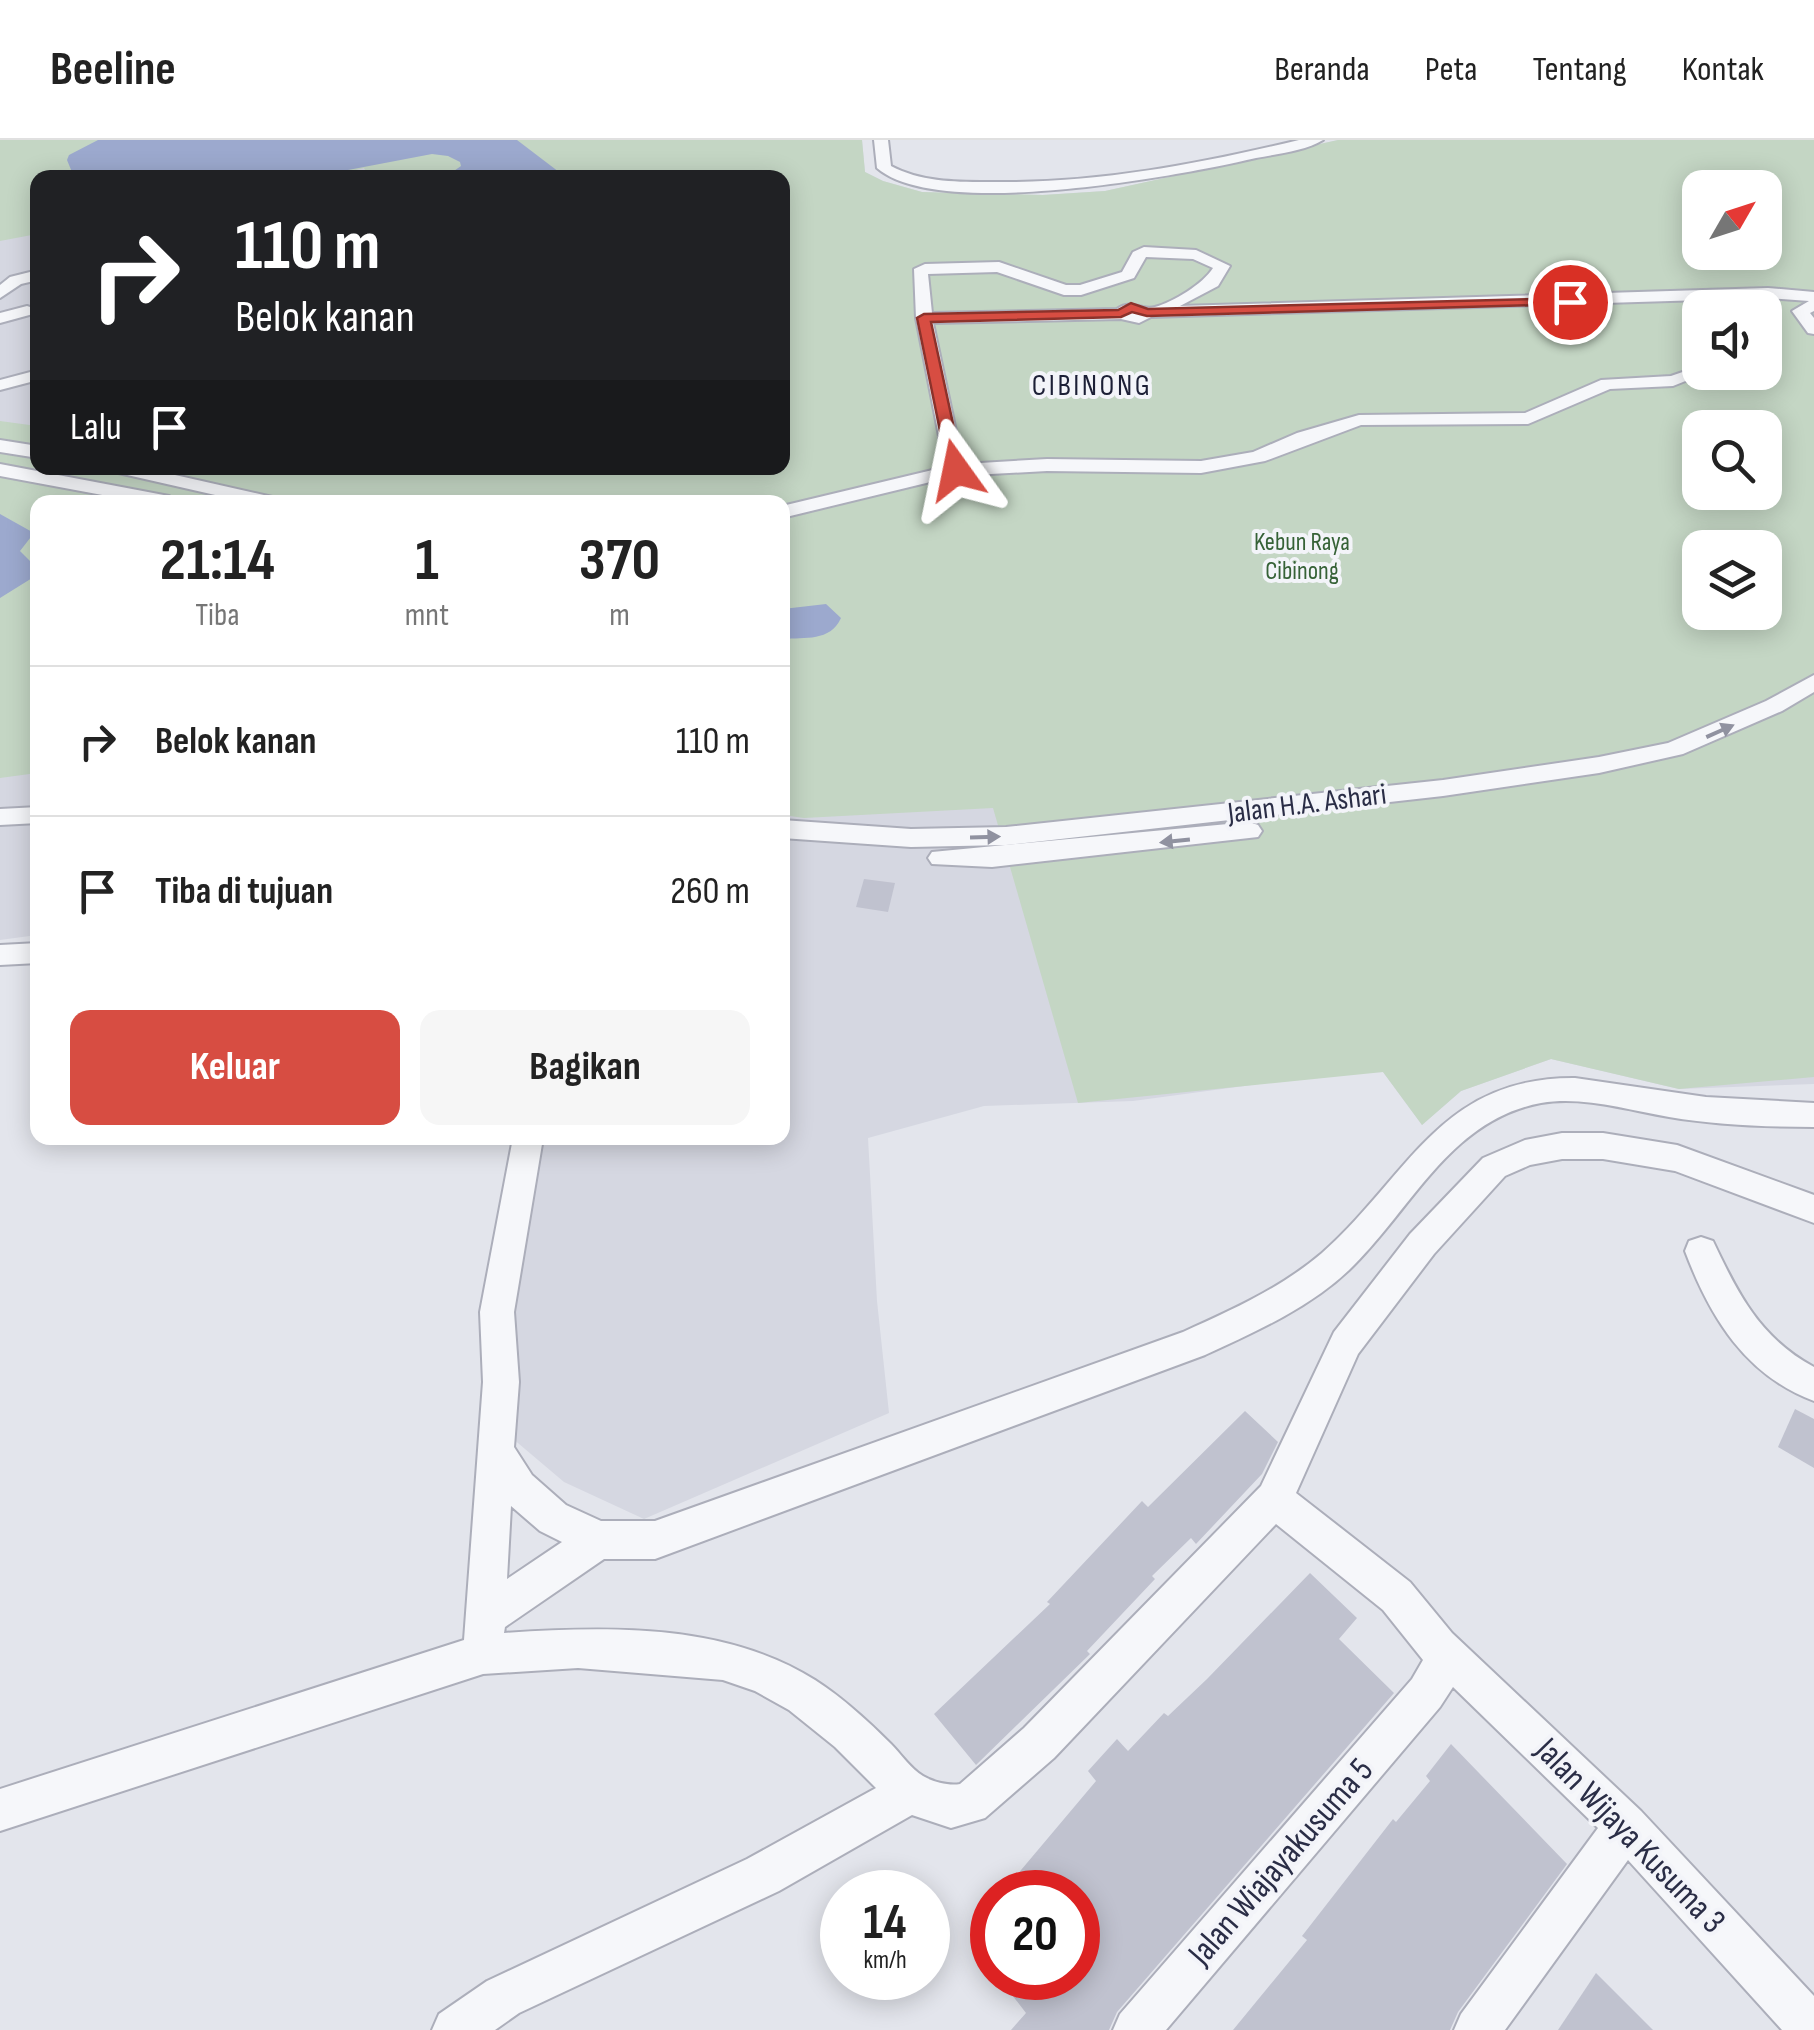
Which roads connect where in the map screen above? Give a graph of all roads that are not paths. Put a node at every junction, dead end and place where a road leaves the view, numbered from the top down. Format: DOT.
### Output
graph roads {
  1 [pos="881,140"];
  2 [pos="1316,140"];
  3 [pos="30,276"];
  4 [pos="0,293"];
  5 [pos="1782,294"];
  6 [pos="1814,297"];
  7 [pos="1682,298"];
  8 [pos="1814,305"];
  9 [pos="30,311"];
  10 [pos="1153,312"];
  11 [pos="0,318"];
  12 [pos="924,318"];
  13 [pos="1814,329"];
  14 [pos="30,377"];
  15 [pos="1682,378"];
  16 [pos="0,385"];
  17 [pos="0,446"];
  18 [pos="30,451"];
  19 [pos="0,470"];
  20 [pos="956,470"];
  21 [pos="152,475"];
  22 [pos="132,495"];
  23 [pos="239,495"];
  24 [pos="790,510"];
  25 [pos="1814,682"];
  26 [pos="1814,707"];
  27 [pos="1647,765"];
  28 [pos="30,802"];
  29 [pos="0,804"];
  30 [pos="30,815"];
  31 [pos="0,817"];
  32 [pos="790,830"];
  33 [pos="790,847"];
  34 [pos="910,848"];
  35 [pos="30,953"];
  36 [pos="0,955"];
  37 [pos="1814,1115"];
  38 [pos="527,1145"];
  39 [pos="1814,1209"];
  40 [pos="1702,1251"];
  41 [pos="1814,1385"];
  42 [pos="496,1450"];
  43 [pos="1274,1499"];
  44 [pos="598,1540"];
  45 [pos="484,1635"];
  46 [pos="1441,1648"];
  47 [pos="910,1793"];
  48 [pos="0,1810"];
  49 [pos="1626,1826"];
  50 [pos="1809,2028"];
  51 [pos="455,2030"];
  52 [pos="1136,2030"];
  53 [pos="1476,2030"];
  1 -- 2 [label="street"];
  3 -- 4 [label="street"];
  5 -- 6 [label="street"];
  7 -- 10 [label="street"];
  8 -- 13 [label="street"];
  9 -- 11 [label="street"];
  10 -- 12 [label="street"];
  10 -- 12 [label="street"];
  12 -- 20 [label="street"];
  14 -- 16 [label="street"];
  15 -- 20 [label="street"];
  17 -- 18 [label="street"];
  19 -- 22 [label="street"];
  20 -- 24 [label="street"];
  21 -- 23 [label="street"];
  27 -- 25 [label="street, Jalan H.A. Ashari, one-way"];
  26 -- 27 [label="street, Jalan H.A. Ashari"];
  27 -- 34 [label="street, Jalan H.A. Ashari"];
  28 -- 29 [label="street"];
  30 -- 31 [label="street"];
  32 -- 34 [label="street, Jalan H.A. Ashari"];
  33 -- 34 [label="street, Jalan H.A. Ashari"];
  35 -- 36 [label="street"];
  37 -- 44 [label="street"];
  38 -- 42 [label="street"];
  39 -- 43 [label="street"];
  40 -- 41 [label="street"];
  42 -- 44 [label="street"];
  42 -- 45 [label="street"];
  43 -- 46 [label="street, Jalan Wijaya Kusuma 3"];
  43 -- 47 [label="street"];
  44 -- 45 [label="street"];
  45 -- 47 [label="street"];
  45 -- 48 [label="street"];
  46 -- 49 [label="street, Jalan Wijaya Kusuma 3"];
  46 -- 52 [label="street, Jalan Wiajayakusuma 5"];
  47 -- 51 [label="street"];
  49 -- 50 [label="street, Jalan Wijaya Kusuma 3"];
  49 -- 53 [label="street"];
}
